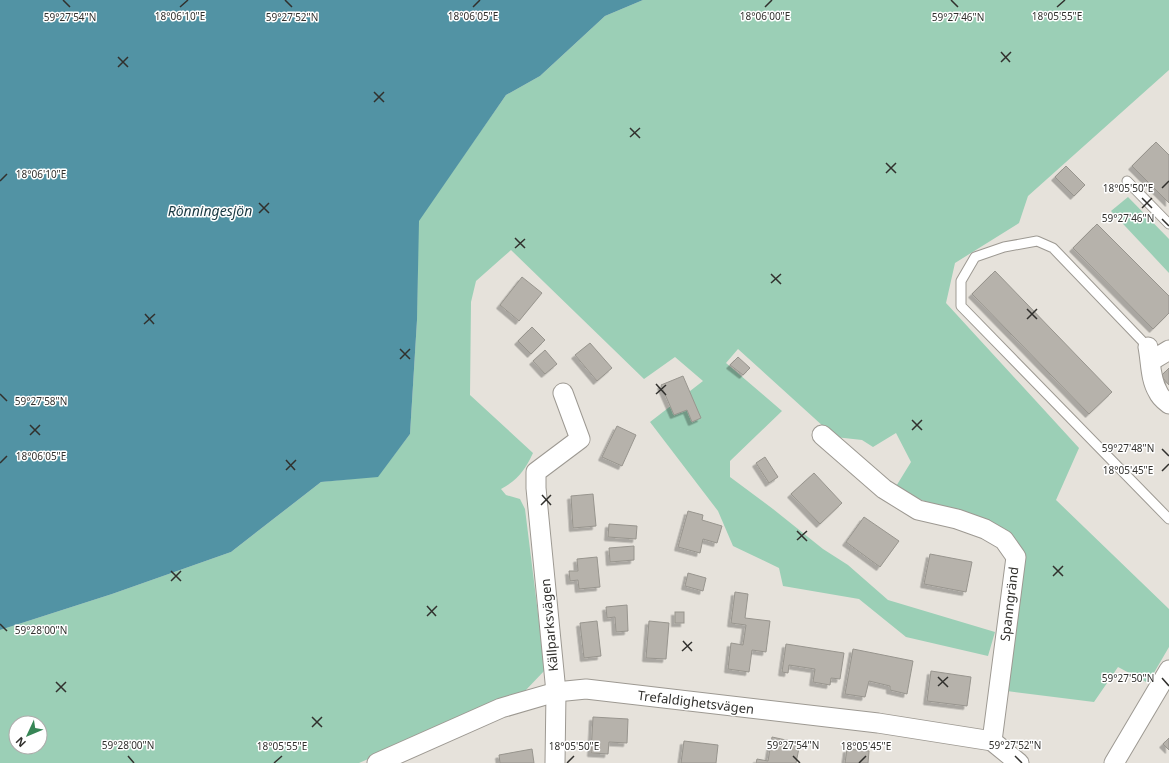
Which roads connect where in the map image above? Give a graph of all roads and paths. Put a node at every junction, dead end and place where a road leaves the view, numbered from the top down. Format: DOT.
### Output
graph roads {
  1 [pos="1127,181"];
  2 [pos="1169,224"];
  3 [pos="1169,350"];
  4 [pos="1149,354"];
  5 [pos="563,393"];
  6 [pos="1169,404"];
  7 [pos="822,435"];
  8 [pos="1169,519"];
  9 [pos="1169,670"];
  10 [pos="556,692"];
  11 [pos="992,741"];
  12 [pos="377,763"];
  13 [pos="555,763"];
  14 [pos="1019,763"];
  15 [pos="1114,763"];
  1 -- 2 [label="lane"];
  3 -- 4 [label="street"];
  4 -- 6 [label="street"];
  4 -- 8 [label="lane"];
  5 -- 10 [label="street, Källparksvägen"];
  7 -- 11 [label="street, Spanngränd"];
  9 -- 15 [label="street"];
  10 -- 11 [label="street, Trefaldighetsvägen"];
  10 -- 12 [label="street, Trefaldighetsvägen"];
  10 -- 13 [label="street, Källparksvägen"];
  11 -- 14 [label="street"];
}
